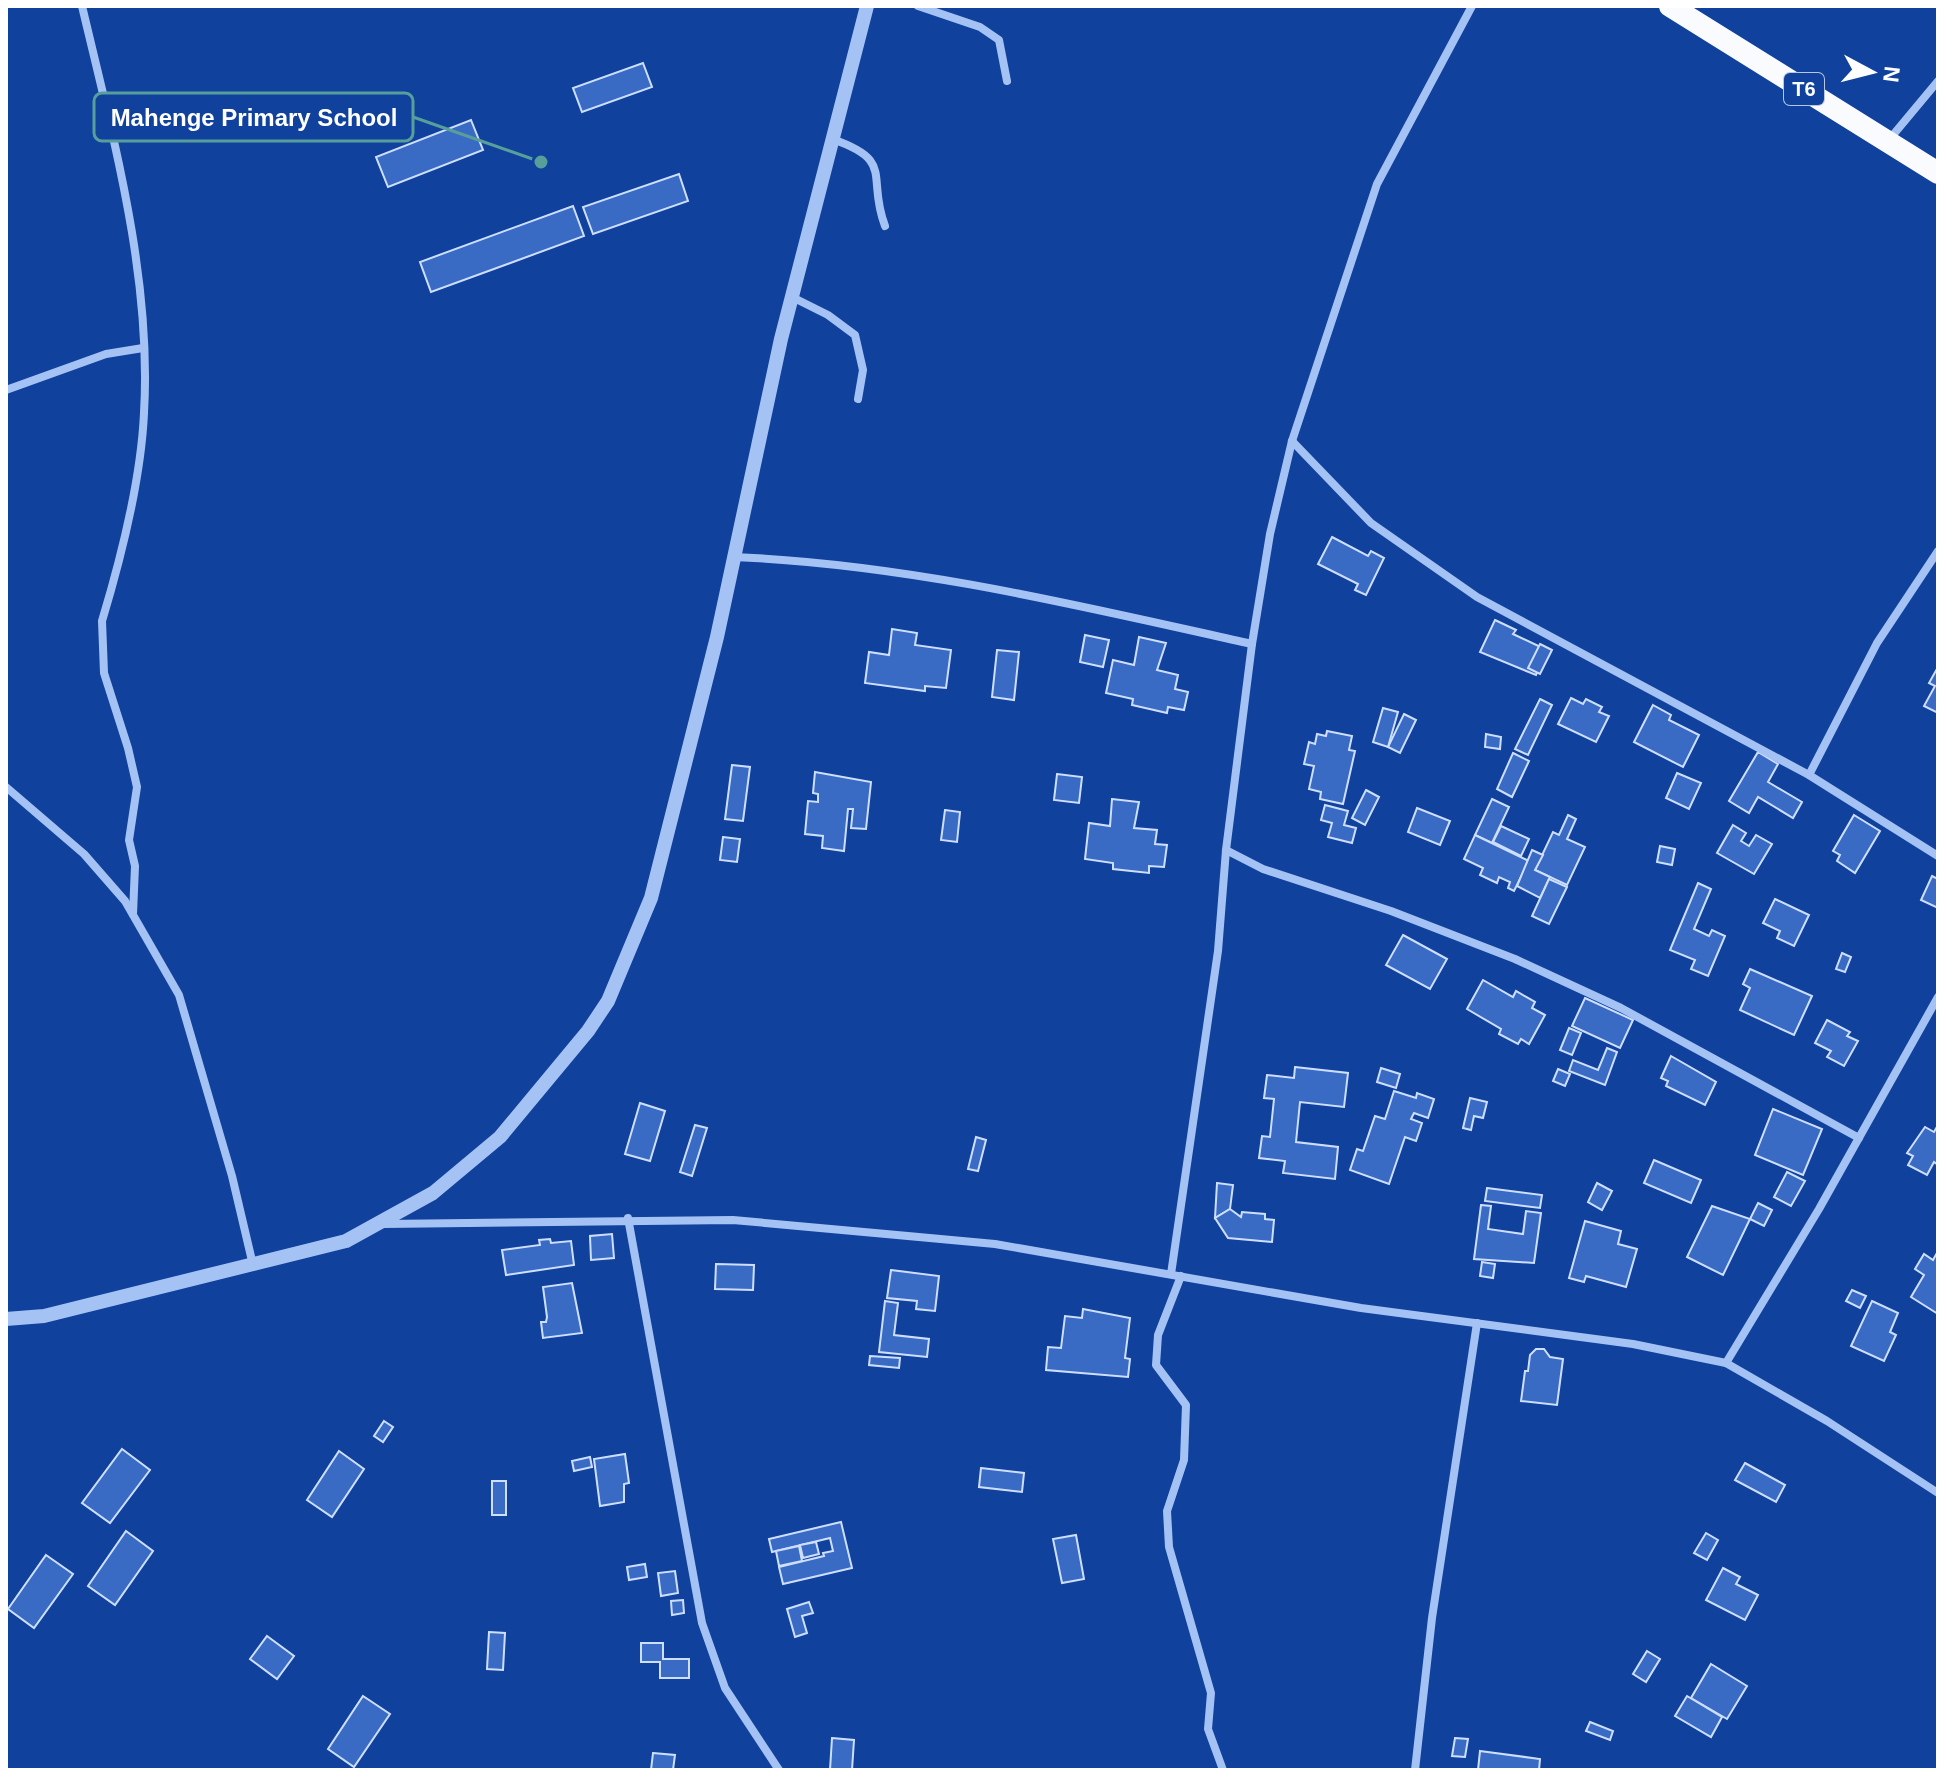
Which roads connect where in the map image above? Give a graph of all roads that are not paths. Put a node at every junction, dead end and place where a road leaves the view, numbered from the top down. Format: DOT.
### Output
graph roads {
  1 [pos="82,6"];
  2 [pos="867,6"];
  3 [pos="918,6"];
  4 [pos="1472,6"];
  5 [pos="1670,6"];
  6 [pos="1007,81"];
  7 [pos="1938,81"];
  8 [pos="831,139"];
  9 [pos="1888,142"];
  10 [pos="1938,173"];
  11 [pos="885,226"];
  12 [pos="792,297"];
  13 [pos="143,348"];
  14 [pos="6,390"];
  15 [pos="858,399"];
  16 [pos="1292,441"];
  17 [pos="1938,551"];
  18 [pos="734,557"];
  19 [pos="1252,644"];
  20 [pos="1809,775"];
  21 [pos="6,787"];
  22 [pos="1226,850"];
  23 [pos="1938,856"];
  24 [pos="133,914"];
  25 [pos="1938,997"];
  26 [pos="1859,1138"];
  27 [pos="628,1218"];
  28 [pos="380,1224"];
  29 [pos="253,1265"];
  30 [pos="1171,1274"];
  31 [pos="1181,1276"];
  32 [pos="6,1319"];
  33 [pos="1477,1323"];
  34 [pos="1726,1363"];
  35 [pos="1938,1493"];
  36 [pos="779,1770"];
  37 [pos="1223,1770"];
  38 [pos="1415,1770"];
  1 -- 13 [label="street"];
  2 -- 8 [label="street"];
  3 -- 6 [label="street"];
  4 -- 16 [label="street"];
  5 -- 9 [label="highway, T6"];
  7 -- 9 [label="street"];
  8 -- 11 [label="street"];
  8 -- 12 [label="street"];
  9 -- 10 [label="highway, T6"];
  12 -- 15 [label="street"];
  12 -- 18 [label="street"];
  13 -- 14 [label="street"];
  13 -- 24 [label="street"];
  16 -- 19 [label="street"];
  16 -- 20 [label="street"];
  17 -- 20 [label="street"];
  18 -- 19 [label="street"];
  18 -- 28 [label="street"];
  19 -- 22 [label="street"];
  20 -- 23 [label="street"];
  21 -- 24 [label="street"];
  22 -- 26 [label="street"];
  22 -- 30 [label="street"];
  24 -- 29 [label="street"];
  25 -- 26 [label="street"];
  26 -- 34 [label="street"];
  27 -- 28 [label="street"];
  27 -- 30 [label="street"];
  27 -- 36 [label="street"];
  28 -- 29 [label="street"];
  29 -- 32 [label="street"];
  30 -- 31 [label="street"];
  31 -- 33 [label="street"];
  31 -- 37 [label="street"];
  33 -- 34 [label="street"];
  33 -- 38 [label="street"];
  34 -- 35 [label="street"];
}
